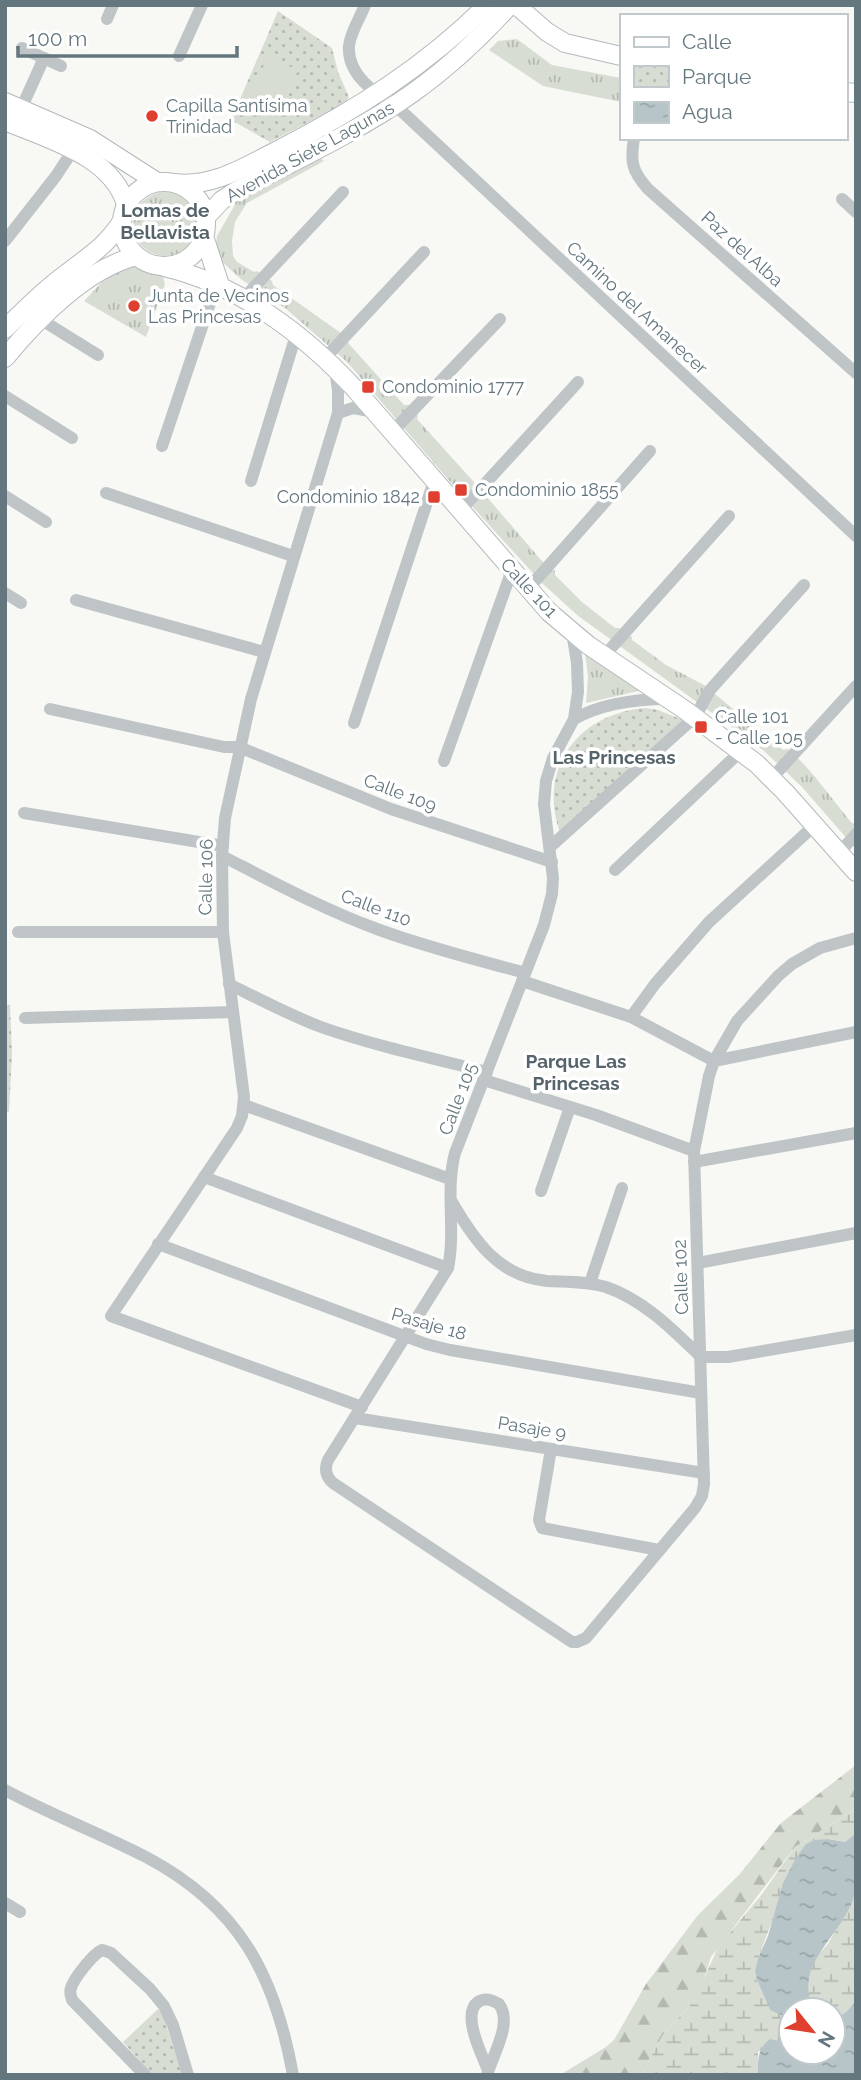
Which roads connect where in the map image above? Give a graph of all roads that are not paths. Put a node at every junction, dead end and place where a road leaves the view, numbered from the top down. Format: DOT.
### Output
graph roads {
  1 [pos="113,5"];
  2 [pos="202,5"];
  3 [pos="365,5"];
  4 [pos="486,5"];
  5 [pos="510,5"];
  6 [pos="516,5"];
  7 [pos="107,19"];
  8 [pos="22,48"];
  9 [pos="179,56"];
  10 [pos="620,56"];
  11 [pos="44,58"];
  12 [pos="61,66"];
  13 [pos="377,94"];
  14 [pos="13,105"];
  15 [pos="395,105"];
  16 [pos="5,121"];
  17 [pos="634,140"];
  18 [pos="73,150"];
  19 [pos="165,183"];
  20 [pos="342,192"];
  21 [pos="842,199"];
  22 [pos="856,212"];
  23 [pos="124,213"];
  24 [pos="206,217"];
  25 [pos="204,236"];
  26 [pos="5,241"];
  27 [pos="424,252"];
  28 [pos="136,256"];
  29 [pos="164,267"];
  30 [pos="220,285"];
  31 [pos="243,299"];
  32 [pos="500,319"];
  33 [pos="40,320"];
  34 [pos="5,329"];
  35 [pos="296,335"];
  36 [pos="98,355"];
  37 [pos="5,358"];
  38 [pos="330,363"];
  39 [pos="856,373"];
  40 [pos="578,382"];
  41 [pos="5,396"];
  42 [pos="375,412"];
  43 [pos="338,413"];
  44 [pos="392,432"];
  45 [pos="72,438"];
  46 [pos="162,446"];
  47 [pos="650,451"];
  48 [pos="251,481"];
  49 [pos="434,481"];
  50 [pos="106,493"];
  51 [pos="5,496"];
  52 [pos="460,511"];
  53 [pos="729,516"];
  54 [pos="46,522"];
  55 [pos="856,536"];
  56 [pos="293,556"];
  57 [pos="512,570"];
  58 [pos="804,585"];
  59 [pos="528,589"];
  60 [pos="5,593"];
  61 [pos="76,600"];
  62 [pos="21,603"];
  63 [pos="572,632"];
  64 [pos="264,652"];
  65 [pos="604,656"];
  66 [pos="856,686"];
  67 [pos="668,699"];
  68 [pos="50,709"];
  69 [pos="695,717"];
  70 [pos="574,719"];
  71 [pos="354,723"];
  72 [pos="239,747"];
  73 [pos="741,751"];
  74 [pos="444,761"];
  75 [pos="772,778"];
  76 [pos="24,813"];
  77 [pos="815,825"];
  78 [pos="856,834"];
  79 [pos="550,847"];
  80 [pos="222,851"];
  81 [pos="839,853"];
  82 [pos="552,862"];
  83 [pos="615,870"];
  84 [pos="856,872"];
  85 [pos="18,932"];
  86 [pos="223,932"];
  87 [pos="856,937"];
  88 [pos="524,977"];
  89 [pos="229,984"];
  90 [pos="233,1012"];
  91 [pos="631,1017"];
  92 [pos="25,1018"];
  93 [pos="856,1032"];
  94 [pos="714,1061"];
  95 [pos="485,1076"];
  96 [pos="244,1105"];
  97 [pos="570,1107"];
  98 [pos="856,1133"];
  99 [pos="694,1157"];
  100 [pos="204,1177"];
  101 [pos="450,1179"];
  102 [pos="622,1188"];
  103 [pos="541,1191"];
  104 [pos="450,1199"];
  105 [pos="856,1233"];
  106 [pos="159,1244"];
  107 [pos="698,1263"];
  108 [pos="448,1268"];
  109 [pos="590,1283"];
  110 [pos="111,1316"];
  111 [pos="856,1335"];
  112 [pos="406,1338"];
  113 [pos="701,1357"];
  114 [pos="701,1393"];
  115 [pos="358,1413"];
  116 [pos="551,1449"];
  117 [pos="704,1473"];
  118 [pos="659,1550"];
  119 [pos="577,1642"];
  120 [pos="5,1790"];
  121 [pos="5,1903"];
  122 [pos="20,1912"];
  123 [pos="487,2072"];
  124 [pos="145,2075"];
  125 [pos="187,2075"];
  126 [pos="293,2075"];
  1 -- 7 [label="street"];
  2 -- 9 [label="street"];
  3 -- 13 [label="street, Camino del Amanecer"];
  4 -- 13 [label="main road, Avenida Siete Lagunas"];
  5 -- 15 [label="main road, Avenida Siete Lagunas"];
  6 -- 10 [label="main road"];
  8 -- 11 [label="street"];
  11 -- 12 [label="street"];
  11 -- 14 [label="street"];
  13 -- 15 [label="street, Camino del Amanecer"];
  13 -- 19 [label="main road, Avenida Siete Lagunas"];
  14 -- 19 [label="main road"];
  15 -- 24 [label="main road, Avenida Siete Lagunas"];
  15 -- 55 [label="street, Camino del Amanecer"];
  16 -- 18 [label="main road"];
  17 -- 39 [label="street, Paz del Alba"];
  18 -- 23 [label="main road"];
  18 -- 26 [label="street"];
  19 -- 23 [label="main road"];
  19 -- 24 [label="main road"];
  20 -- 31 [label="street"];
  21 -- 22 [label="street"];
  23 -- 28 [label="main road"];
  23 -- 34 [label="main road"];
  24 -- 25 [label="main road"];
  25 -- 29 [label="main road"];
  25 -- 30 [label="main road"];
  27 -- 38 [label="street"];
  28 -- 29 [label="main road"];
  28 -- 33 [label="main road"];
  29 -- 30 [label="main road, Calle 101"];
  30 -- 31 [label="main road, Calle 101"];
  30 -- 46 [label="street"];
  31 -- 35 [label="main road, Calle 101"];
  32 -- 44 [label="street"];
  33 -- 36 [label="street"];
  33 -- 37 [label="main road"];
  35 -- 38 [label="main road, Calle 101"];
  35 -- 48 [label="street"];
  38 -- 42 [label="main road, Calle 101"];
  38 -- 43 [label="street, Calle 106"];
  40 -- 52 [label="street"];
  41 -- 45 [label="street"];
  42 -- 43 [label="street"];
  42 -- 44 [label="main road, Calle 101"];
  43 -- 56 [label="street, Calle 106"];
  44 -- 49 [label="main road, Calle 101"];
  47 -- 59 [label="street"];
  49 -- 52 [label="main road, Calle 101"];
  49 -- 71 [label="street"];
  50 -- 56 [label="street"];
  51 -- 54 [label="street"];
  52 -- 57 [label="main road, Calle 101"];
  53 -- 65 [label="street"];
  56 -- 64 [label="street, Calle 106"];
  57 -- 59 [label="main road, Calle 101"];
  57 -- 74 [label="street"];
  58 -- 69 [label="street"];
  59 -- 63 [label="main road, Calle 101"];
  60 -- 62 [label="street"];
  61 -- 64 [label="street"];
  63 -- 65 [label="main road, Calle 101"];
  63 -- 70 [label="street, Calle 105"];
  64 -- 72 [label="street, Calle 106"];
  65 -- 67 [label="main road, Calle 101"];
  66 -- 75 [label="street"];
  67 -- 69 [label="main road, Calle 101"];
  67 -- 70 [label="street"];
  68 -- 72 [label="street, Calle 109"];
  69 -- 73 [label="main road, Calle 101"];
  69 -- 79 [label="street"];
  70 -- 79 [label="street, Calle 105"];
  72 -- 80 [label="street, Calle 106"];
  72 -- 82 [label="street, Calle 109"];
  73 -- 75 [label="main road, Calle 101"];
  73 -- 83 [label="street"];
  75 -- 77 [label="main road, Calle 101"];
  76 -- 80 [label="street, Calle 110"];
  77 -- 81 [label="main road, Calle 101"];
  77 -- 91 [label="street"];
  78 -- 81 [label="street"];
  79 -- 82 [label="street, Calle 105"];
  80 -- 86 [label="street, Calle 106"];
  80 -- 88 [label="street, Calle 110"];
  81 -- 84 [label="main road, Calle 101"];
  82 -- 88 [label="street, Calle 105"];
  85 -- 86 [label="street"];
  86 -- 89 [label="street, Calle 106"];
  87 -- 94 [label="street, Calle 102"];
  88 -- 91 [label="street, Calle 110"];
  88 -- 95 [label="street, Calle 105"];
  89 -- 90 [label="street, Calle 106"];
  89 -- 95 [label="street"];
  90 -- 92 [label="street"];
  90 -- 96 [label="street, Calle 106"];
  91 -- 94 [label="street, Calle 110"];
  93 -- 94 [label="street"];
  94 -- 99 [label="street, Calle 102"];
  95 -- 97 [label="street"];
  95 -- 101 [label="street, Calle 105"];
  96 -- 100 [label="street, Calle 106"];
  96 -- 101 [label="street"];
  97 -- 99 [label="street"];
  97 -- 103 [label="street"];
  98 -- 99 [label="street"];
  99 -- 107 [label="street, Calle 102"];
  100 -- 106 [label="street, Calle 106"];
  100 -- 108 [label="street"];
  101 -- 104 [label="street, Calle 105"];
  102 -- 109 [label="street"];
  104 -- 108 [label="street, Calle 105"];
  104 -- 109 [label="street"];
  105 -- 107 [label="street"];
  106 -- 110 [label="street, Calle 106"];
  106 -- 112 [label="street, Pasaje 18"];
  107 -- 113 [label="street, Calle 102"];
  108 -- 112 [label="street, Calle 105"];
  109 -- 113 [label="street"];
  110 -- 115 [label="street, Pasaje 9"];
  111 -- 113 [label="street"];
  112 -- 114 [label="street, Pasaje 18"];
  112 -- 115 [label="street, Calle 105"];
  113 -- 114 [label="street, Calle 102"];
  114 -- 117 [label="street, Calle 102"];
  115 -- 116 [label="street, Pasaje 9"];
  115 -- 119 [label="street, Calle 105"];
  116 -- 117 [label="street, Pasaje 9"];
  116 -- 118 [label="street"];
  117 -- 118 [label="street, Calle 102"];
  118 -- 119 [label="street, Calle 102"];
  120 -- 126 [label="street"];
  121 -- 122 [label="street"];
  123 -- 123 [label="street"];
  124 -- 125 [label="street"];
}
